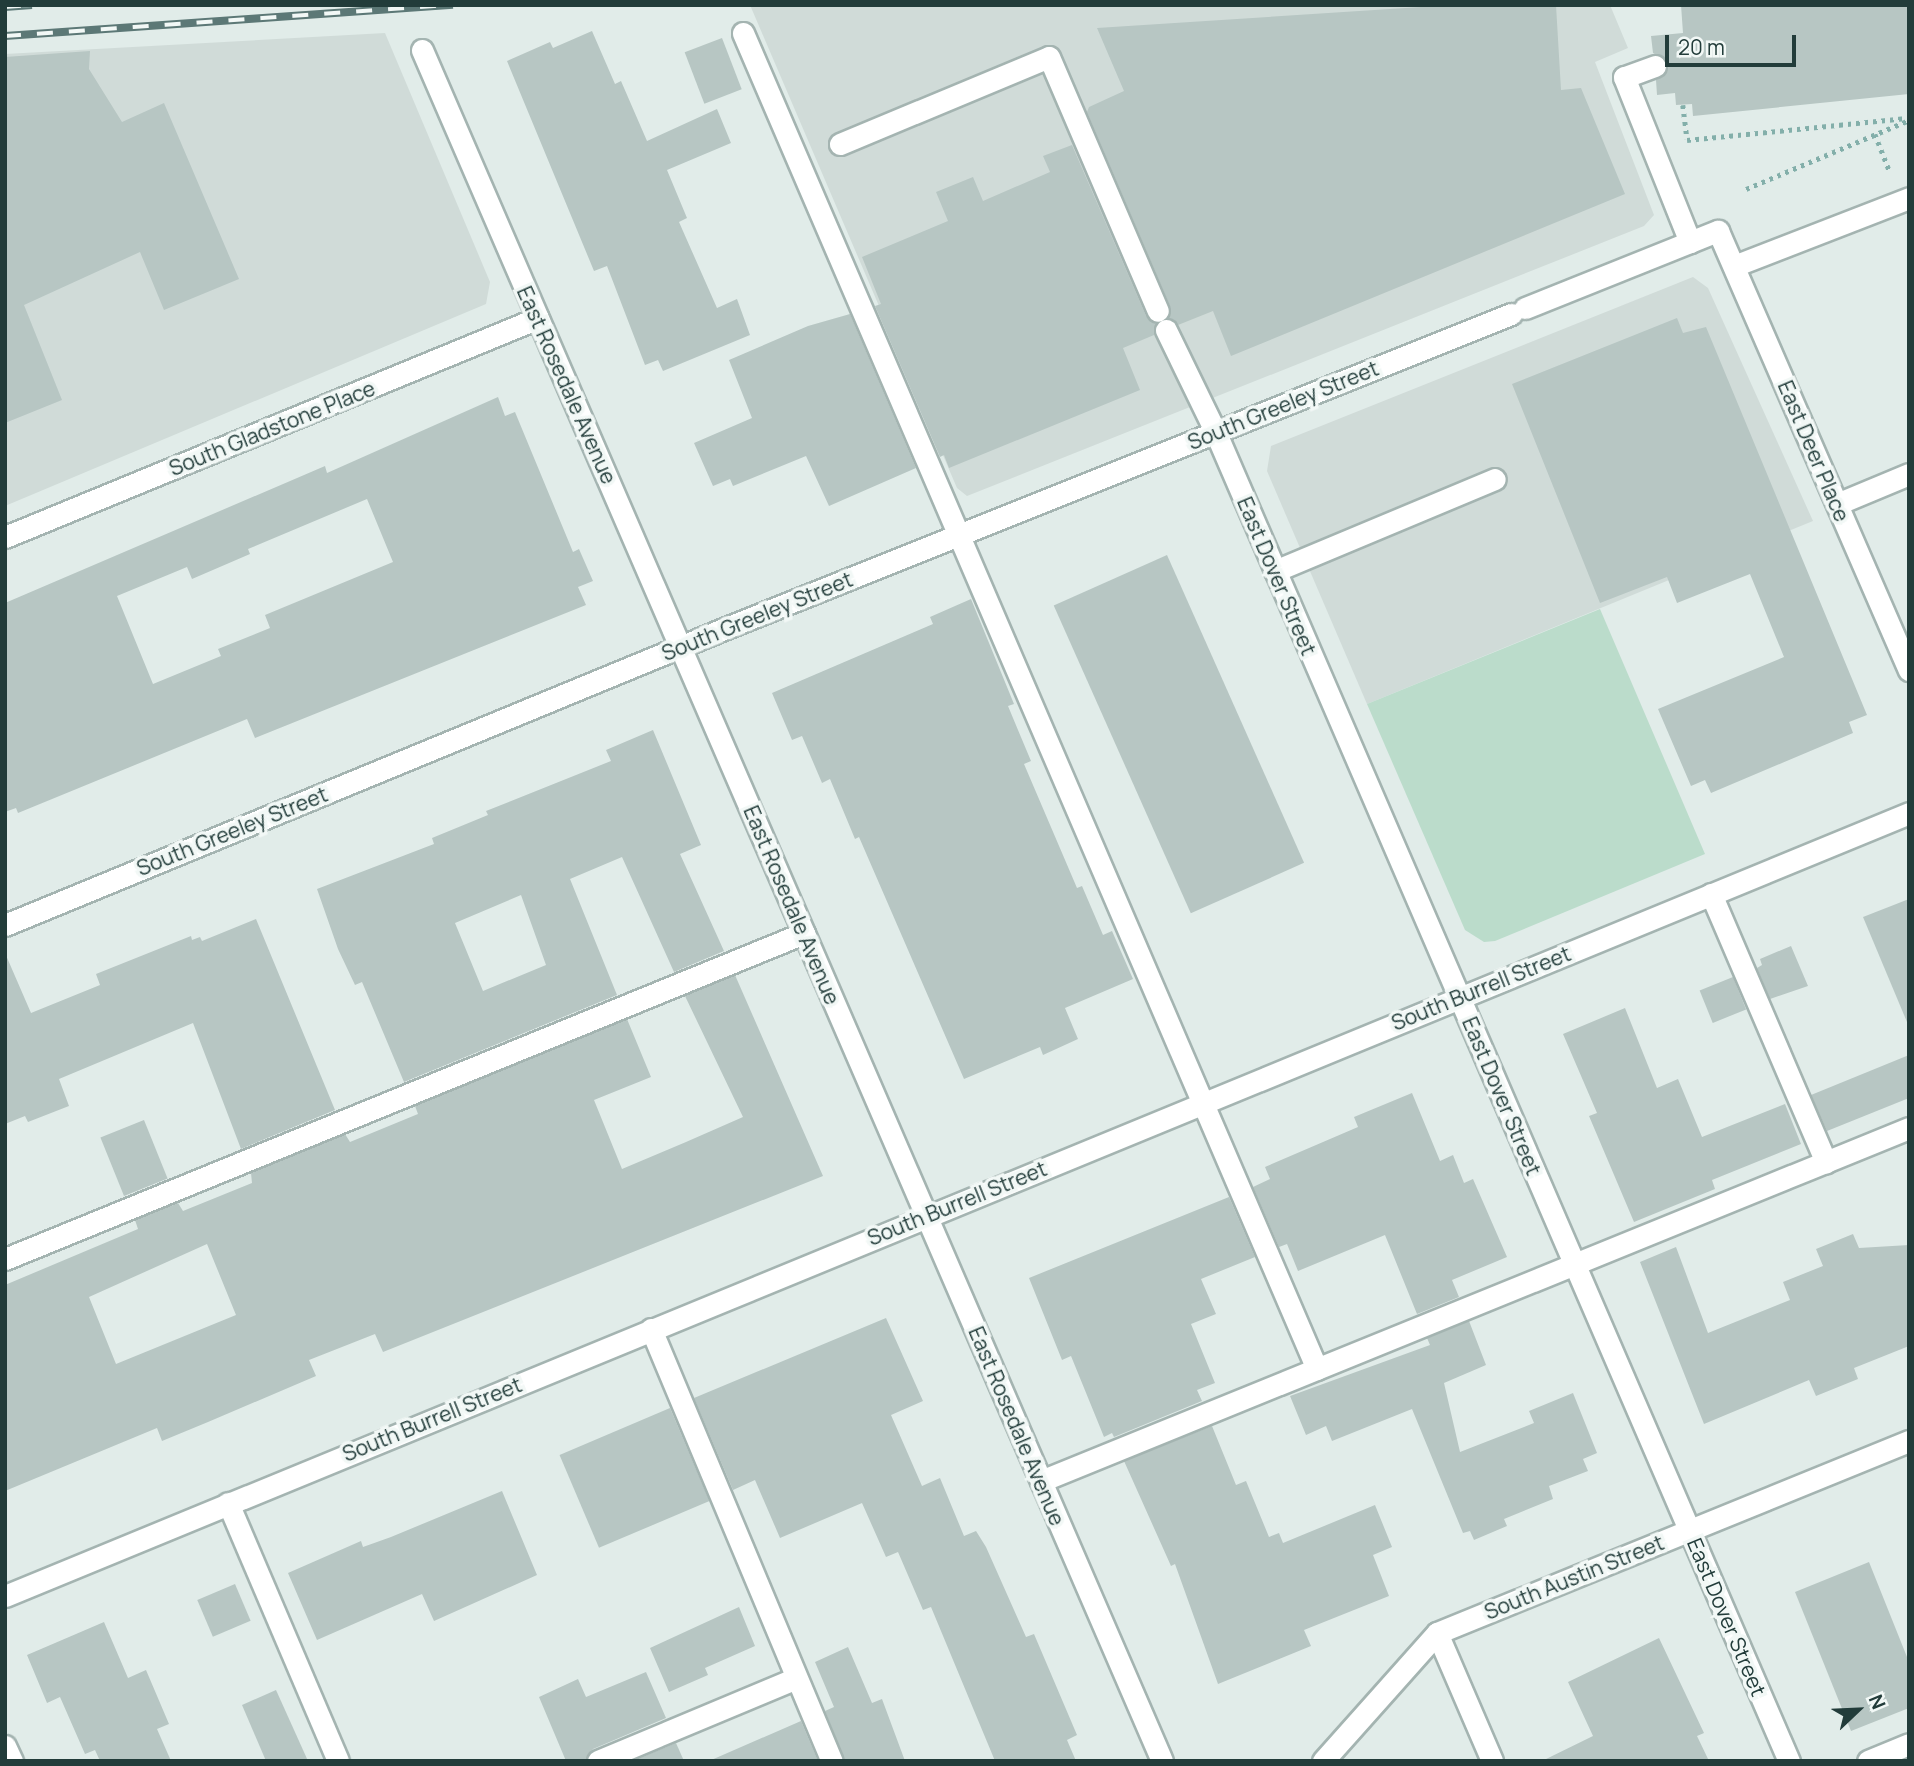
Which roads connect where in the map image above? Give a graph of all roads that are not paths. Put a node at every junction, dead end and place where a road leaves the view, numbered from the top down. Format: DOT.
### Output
graph roads {
  1 [pos="743,33"];
  2 [pos="422,50"];
  3 [pos="1655,66"];
  4 [pos="840,144"];
  5 [pos="1909,198"];
  6 [pos="1718,231"];
  7 [pos="1690,243"];
  8 [pos="1734,266"];
  9 [pos="538,318"];
  10 [pos="1215,431"];
  11 [pos="1909,474"];
  12 [pos="1495,479"];
  13 [pos="1837,505"];
  14 [pos="961,533"];
  15 [pos="5,537"];
  16 [pos="1275,571"];
  17 [pos="680,647"];
  18 [pos="1909,670"];
  19 [pos="1909,813"];
  20 [pos="1711,894"];
  21 [pos="5,925"];
  22 [pos="804,933"];
  23 [pos="1459,996"];
  24 [pos="1205,1101"];
  25 [pos="1909,1128"];
  26 [pos="1826,1162"];
  27 [pos="926,1216"];
  28 [pos="5,1259"];
  29 [pos="1574,1264"];
  30 [pos="651,1329"];
  31 [pos="1317,1369"];
  32 [pos="1909,1441"];
  33 [pos="1041,1481"];
  34 [pos="228,1503"];
  35 [pos="1690,1531"];
  36 [pos="5,1596"];
  37 [pos="1437,1633"];
  38 [pos="796,1678"];
  39 [pos="1909,1744"];
  40 [pos="5,1746"];
  41 [pos="12,1761"];
  42 [pos="338,1761"];
  43 [pos="598,1761"];
  44 [pos="832,1761"];
  45 [pos="1162,1761"];
  46 [pos="1323,1761"];
  47 [pos="1492,1761"];
  48 [pos="1789,1761"];
  49 [pos="1868,1761"];
  1 -- 14 [label="street"];
  2 -- 9 [label="street, East Rosedale Avenue"];
  3 -- 7 [label="street"];
  4 -- 10 [label="street, East Dover Street"];
  5 -- 8 [label="street"];
  6 -- 7 [label="street, South Greeley Street"];
  6 -- 8 [label="street, East Deer Place"];
  7 -- 10 [label="street, South Greeley Street"];
  8 -- 13 [label="street, East Deer Place"];
  9 -- 15 [label="street, South Gladstone Place"];
  9 -- 17 [label="street, East Rosedale Avenue"];
  10 -- 14 [label="street, South Greeley Street"];
  10 -- 16 [label="street, East Dover Street"];
  11 -- 13 [label="street"];
  12 -- 16 [label="street"];
  13 -- 18 [label="street, East Deer Place"];
  14 -- 17 [label="street, South Greeley Street"];
  14 -- 24 [label="street"];
  16 -- 23 [label="street, East Dover Street"];
  17 -- 21 [label="street, South Greeley Street"];
  17 -- 22 [label="street, East Rosedale Avenue"];
  19 -- 20 [label="street, South Burrell Street"];
  20 -- 23 [label="street, South Burrell Street"];
  20 -- 26 [label="street"];
  22 -- 27 [label="street, East Rosedale Avenue"];
  22 -- 28 [label="street"];
  23 -- 24 [label="street, South Burrell Street"];
  23 -- 29 [label="street, East Dover Street"];
  24 -- 27 [label="street, South Burrell Street"];
  24 -- 31 [label="street"];
  25 -- 26 [label="street"];
  26 -- 29 [label="street"];
  27 -- 30 [label="street, South Burrell Street"];
  27 -- 33 [label="street, East Rosedale Avenue"];
  29 -- 31 [label="street"];
  29 -- 35 [label="street, East Dover Street"];
  30 -- 34 [label="street, South Burrell Street"];
  30 -- 38 [label="street"];
  31 -- 33 [label="street"];
  32 -- 35 [label="street, South Austin Street"];
  33 -- 45 [label="street, East Rosedale Avenue"];
  34 -- 36 [label="street, South Burrell Street"];
  34 -- 42 [label="street"];
  35 -- 37 [label="street, South Austin Street"];
  35 -- 48 [label="street, East Dover Street"];
  37 -- 46 [label="street, South Austin Street"];
  37 -- 47 [label="street"];
  38 -- 43 [label="street"];
  38 -- 44 [label="street"];
  39 -- 49 [label="street"];
  40 -- 41 [label="street"];
}
